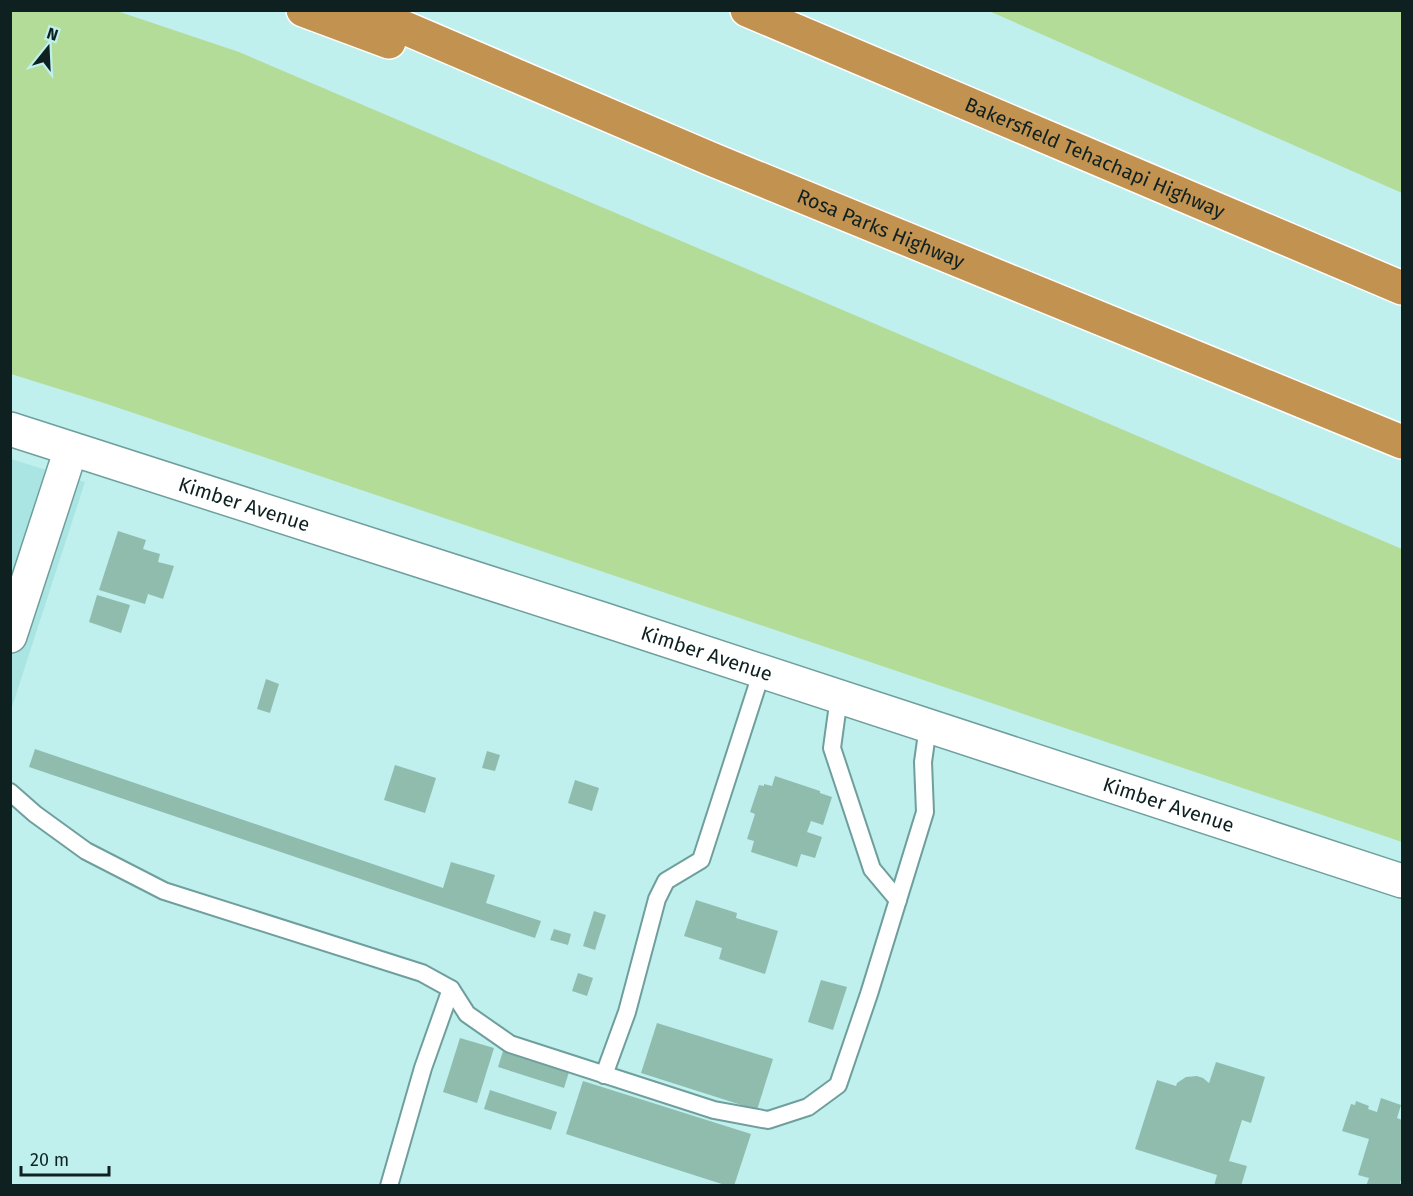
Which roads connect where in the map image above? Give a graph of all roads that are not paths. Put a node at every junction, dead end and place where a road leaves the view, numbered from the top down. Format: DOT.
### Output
graph roads {
  1 [pos="303,10"];
  2 [pos="363,10"];
  3 [pos="747,10"];
  4 [pos="757,10"];
  5 [pos="789,28"];
  6 [pos="711,159"];
  7 [pos="1402,288"];
  8 [pos="10,429"];
  9 [pos="1402,442"];
  10 [pos="71,449"];
  11 [pos="10,636"];
  12 [pos="762,671"];
  13 [pos="839,697"];
  14 [pos="928,726"];
  15 [pos="10,792"];
  16 [pos="1402,880"];
  17 [pos="898,900"];
  18 [pos="451,988"];
  19 [pos="604,1075"];
  20 [pos="389,1185"];
  1 -- 6 [label="highway"];
  2 -- 6 [label="highway, Rosa Parks Highway"];
  3 -- 5 [label="highway"];
  4 -- 5 [label="highway"];
  5 -- 7 [label="highway, Bakersfield Tehachapi Highway"];
  6 -- 9 [label="highway, Rosa Parks Highway"];
  8 -- 10 [label="street, Kimber Avenue"];
  10 -- 11 [label="street"];
  10 -- 12 [label="street, Kimber Avenue"];
  12 -- 13 [label="street, Kimber Avenue"];
  12 -- 19 [label="lane"];
  13 -- 14 [label="street, Kimber Avenue"];
  13 -- 17 [label="lane"];
  14 -- 16 [label="street, Kimber Avenue"];
  14 -- 17 [label="lane"];
  15 -- 18 [label="lane"];
  17 -- 19 [label="lane"];
  18 -- 19 [label="lane"];
  18 -- 20 [label="lane"];
}
